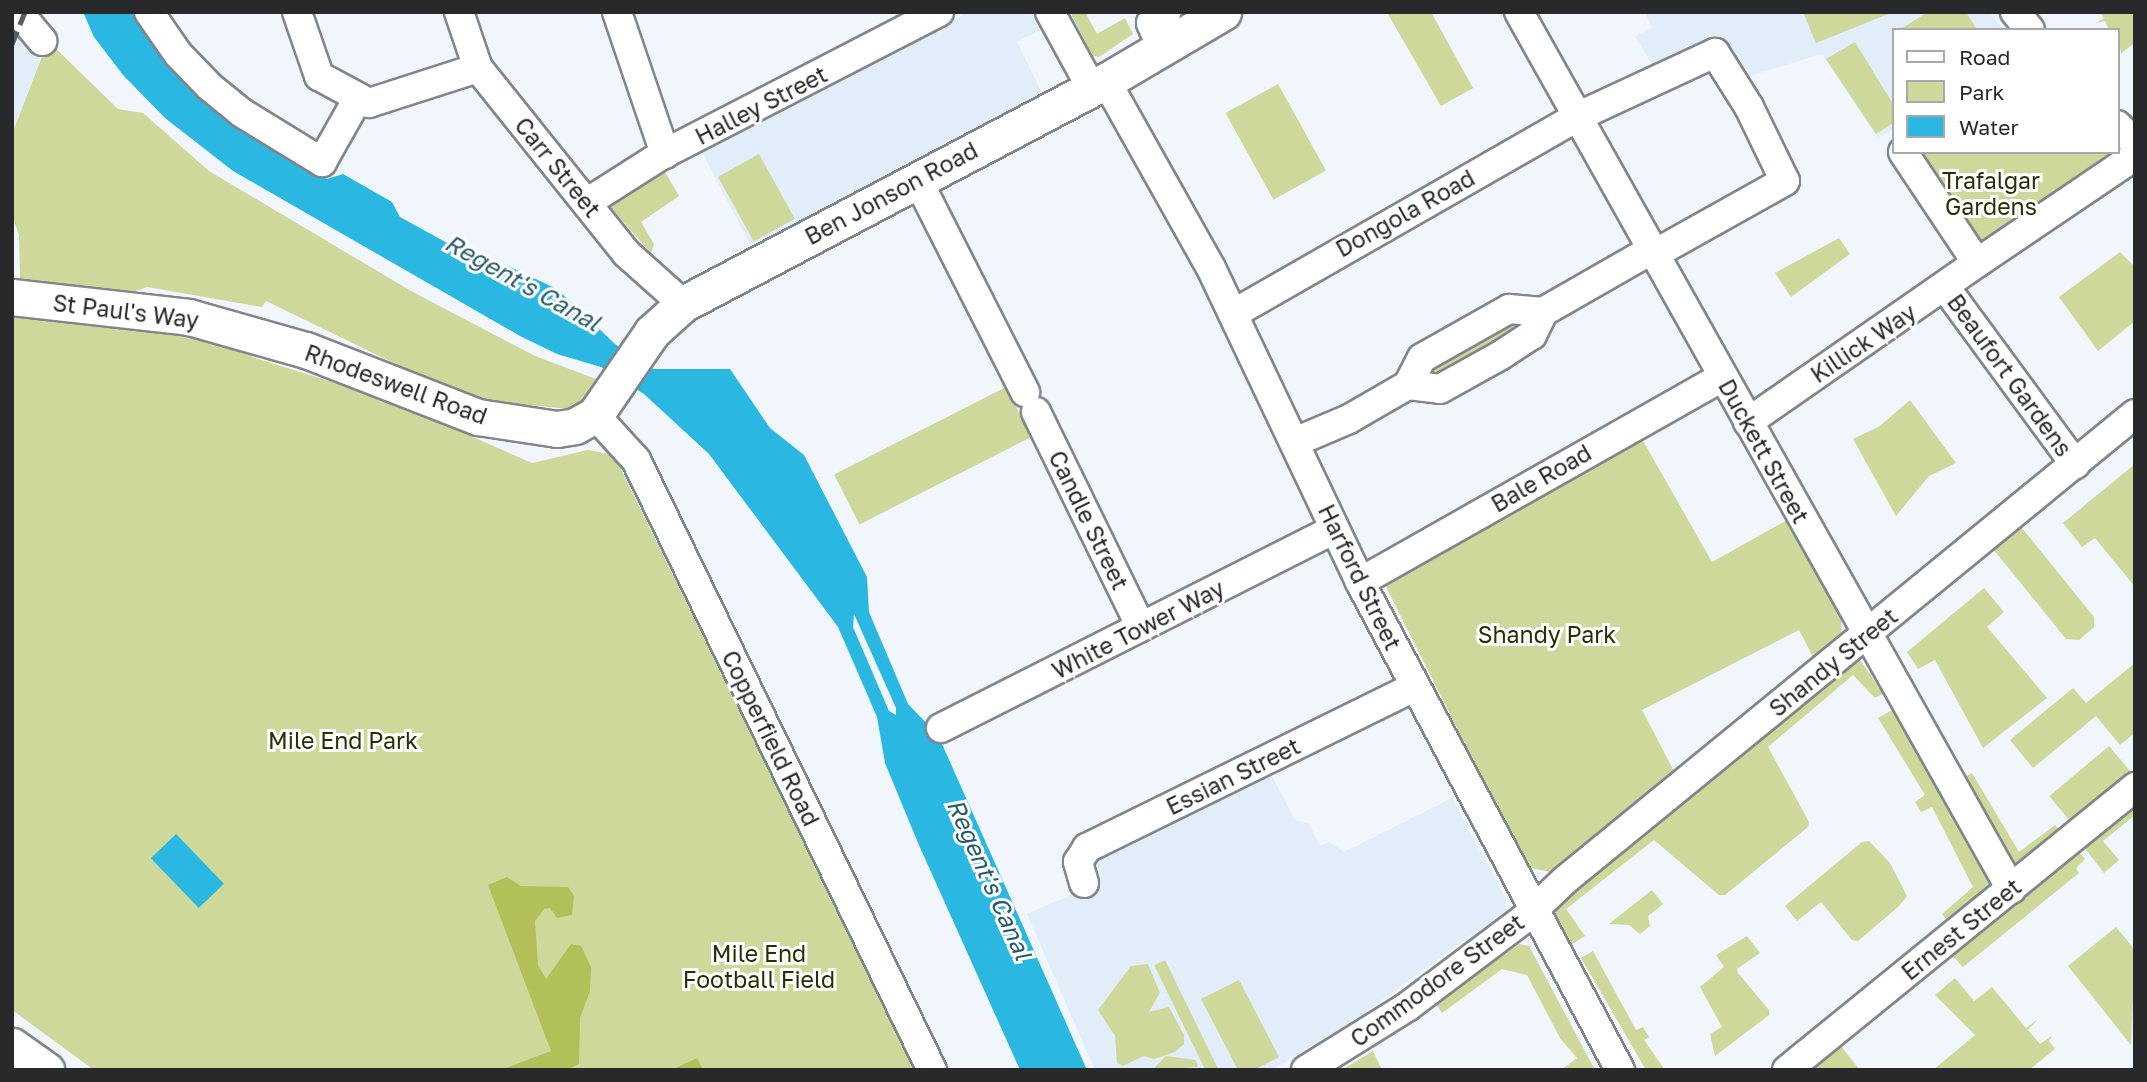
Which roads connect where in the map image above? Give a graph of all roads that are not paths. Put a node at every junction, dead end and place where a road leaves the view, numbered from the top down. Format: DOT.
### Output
graph roads {
  1 [pos="18,12"];
  2 [pos="149,12"];
  3 [pos="297,12"];
  4 [pos="459,12"];
  5 [pos="617,12"];
  6 [pos="939,12"];
  7 [pos="1050,12"];
  8 [pos="1167,12"];
  9 [pos="1223,12"];
  10 [pos="1518,12"];
  11 [pos="2015,12"];
  12 [pos="900,21"];
  13 [pos="2028,28"];
  14 [pos="42,41"];
  15 [pos="1161,48"];
  16 [pos="478,68"];
  17 [pos="1099,85"];
  18 [pos="358,98"];
  19 [pos="1579,116"];
  20 [pos="2119,127"];
  21 [pos="2135,143"];
  22 [pos="665,154"];
  23 [pos="1904,154"];
  24 [pos="2135,156"];
  25 [pos="917,179"];
  26 [pos="590,206"];
  27 [pos="1655,251"];
  28 [pos="1977,263"];
  29 [pos="1945,287"];
  30 [pos="12,297"];
  31 [pos="671,314"];
  32 [pos="1233,314"];
  33 [pos="238,329"];
  34 [pos="1723,377"];
  35 [pos="603,404"];
  36 [pos="2135,414"];
  37 [pos="1748,422"];
  38 [pos="1295,442"];
  39 [pos="2075,464"];
  40 [pos="1335,529"];
  41 [pos="1360,582"];
  42 [pos="1142,627"];
  43 [pos="1866,634"];
  44 [pos="1414,687"];
  45 [pos="941,728"];
  46 [pos="2135,787"];
  47 [pos="1084,883"];
  48 [pos="2011,889"];
  49 [pos="1532,910"];
  50 [pos="12,1046"];
  51 [pos="46,1070"];
  52 [pos="932,1070"];
  53 [pos="1306,1070"];
  54 [pos="1619,1070"];
  55 [pos="1787,1070"];
  1 -- 14 [label="street"];
  2 -- 18 [label="street"];
  3 -- 18 [label="street"];
  4 -- 16 [label="street, Carr Street"];
  5 -- 22 [label="street"];
  6 -- 12 [label="street, Halley Street"];
  7 -- 17 [label="street, Harford Street"];
  8 -- 15 [label="street"];
  9 -- 15 [label="main road, Ben Jonson Road"];
  10 -- 19 [label="street, Duckett Street"];
  11 -- 13 [label="street"];
  12 -- 22 [label="street, Halley Street"];
  15 -- 17 [label="main road, Ben Jonson Road"];
  16 -- 18 [label="street"];
  16 -- 26 [label="street, Carr Street"];
  17 -- 25 [label="main road, Ben Jonson Road"];
  17 -- 32 [label="street, Harford Street"];
  19 -- 27 [label="street, Duckett Street"];
  19 -- 27 [label="street, Dongola Road"];
  19 -- 32 [label="street, Dongola Road"];
  20 -- 21 [label="street"];
  22 -- 26 [label="street, Halley Street"];
  23 -- 28 [label="street"];
  24 -- 28 [label="street"];
  25 -- 31 [label="main road, Ben Jonson Road"];
  25 -- 42 [label="street, Candle Street"];
  26 -- 31 [label="street, Carr Street"];
  27 -- 34 [label="street, Duckett Street"];
  27 -- 38 [label="street"];
  28 -- 29 [label="street, Killick Way"];
  29 -- 37 [label="street, Killick Way"];
  29 -- 39 [label="street, Beaufort Gardens"];
  30 -- 33 [label="main road, St Paul's Way"];
  31 -- 35 [label="main road, Ben Jonson Road"];
  32 -- 38 [label="street, Harford Street"];
  33 -- 35 [label="main road, Rhodeswell Road"];
  34 -- 37 [label="street, Duckett Street"];
  34 -- 41 [label="street, Bale Road"];
  35 -- 52 [label="street, Copperfield Road"];
  36 -- 39 [label="street, Shandy Street"];
  37 -- 43 [label="street, Duckett Street"];
  38 -- 40 [label="street, Harford Street"];
  39 -- 43 [label="street, Shandy Street"];
  40 -- 41 [label="street, Harford Street"];
  40 -- 42 [label="street, White Tower Way"];
  41 -- 44 [label="street, Harford Street"];
  42 -- 45 [label="street, White Tower Way"];
  43 -- 48 [label="street, Duckett Street"];
  43 -- 49 [label="street, Shandy Street"];
  44 -- 47 [label="street, Essian Street"];
  44 -- 49 [label="street, Harford Street"];
  46 -- 48 [label="street, Ernest Street"];
  48 -- 55 [label="street, Ernest Street"];
  49 -- 53 [label="street, Commodore Street"];
  49 -- 54 [label="street, Harford Street"];
  50 -- 51 [label="main road"];
}
